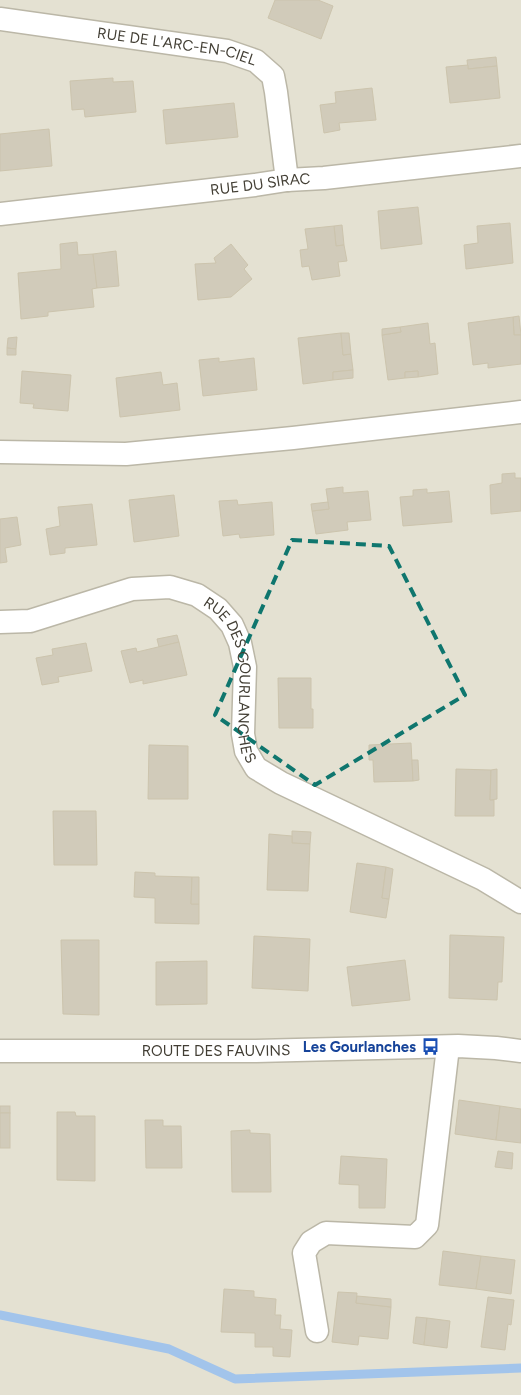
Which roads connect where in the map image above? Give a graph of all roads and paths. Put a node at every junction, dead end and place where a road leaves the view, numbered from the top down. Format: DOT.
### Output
graph roads {
  1 [pos="0,19"];
  2 [pos="521,156"];
  3 [pos="287,180"];
  4 [pos="0,214"];
  5 [pos="521,412"];
  6 [pos="0,452"];
  7 [pos="0,622"];
  8 [pos="521,902"];
  9 [pos="448,1047"];
  10 [pos="0,1051"];
  11 [pos="521,1051"];
  12 [pos="317,1331"];
  1 -- 3 [label="street, RUE DE L'ARC-EN-CIEL"];
  2 -- 3 [label="street, RUE DU SIRAC"];
  3 -- 4 [label="street, RUE DU SIRAC"];
  5 -- 6 [label="street"];
  7 -- 8 [label="street, RUE DES GOURLANCHES"];
  9 -- 10 [label="street, ROUTE DES FAUVINS"];
  9 -- 11 [label="street, ROUTE DES FAUVINS"];
  9 -- 12 [label="street"];
}
